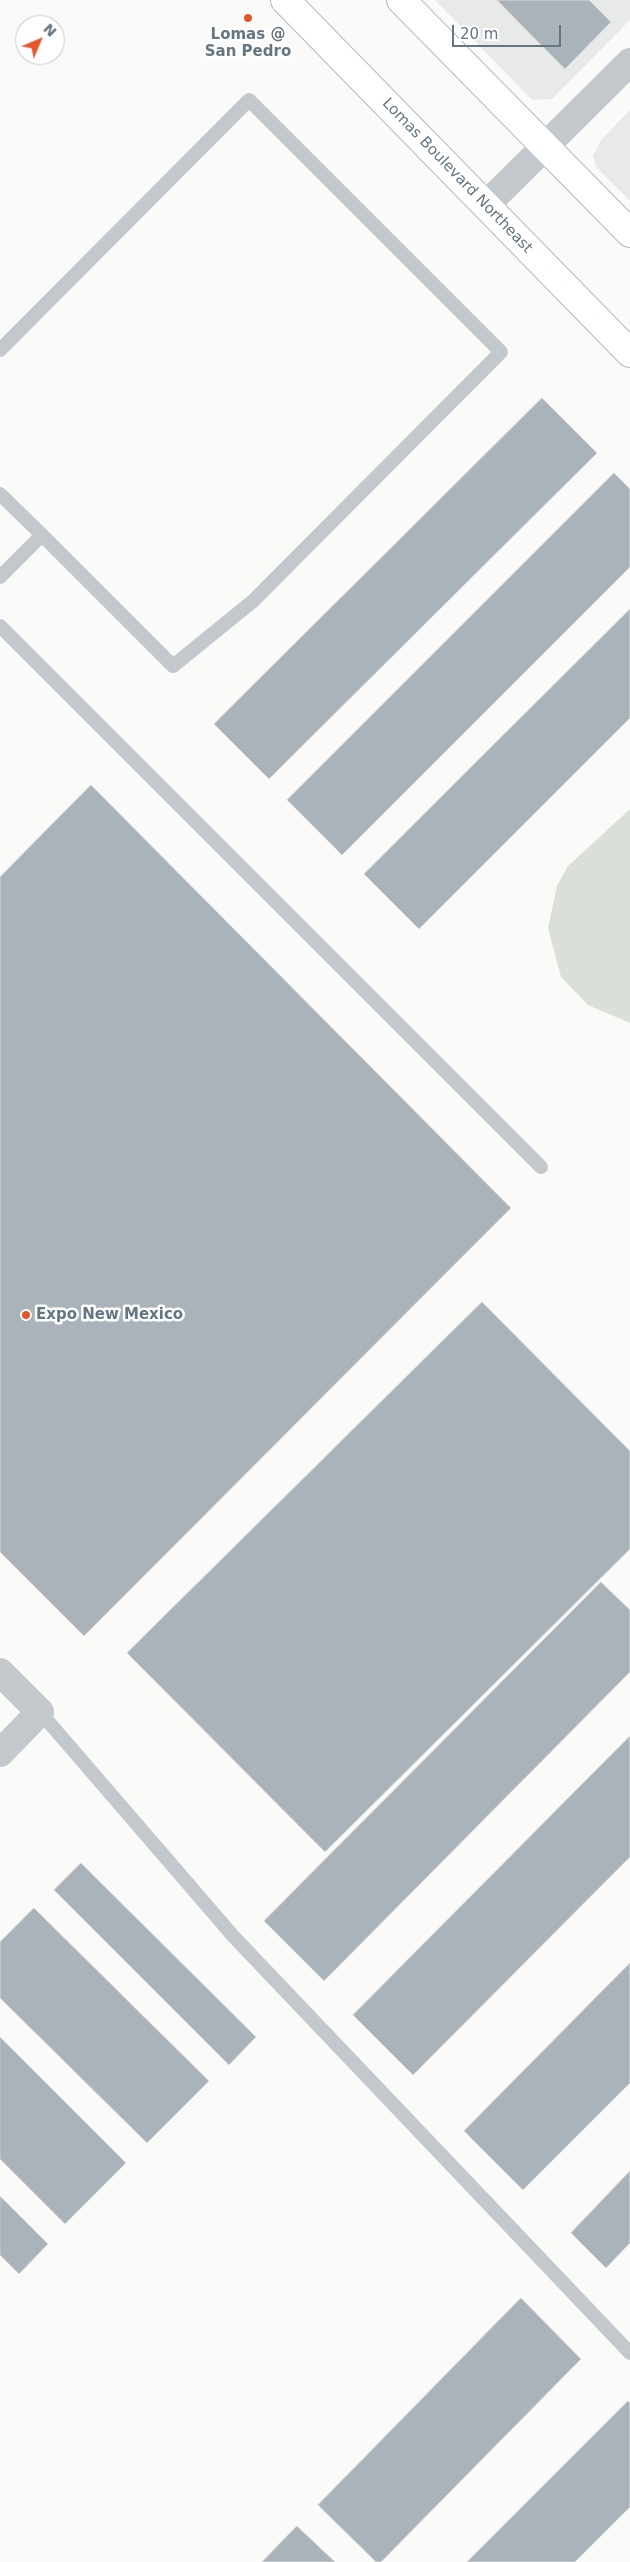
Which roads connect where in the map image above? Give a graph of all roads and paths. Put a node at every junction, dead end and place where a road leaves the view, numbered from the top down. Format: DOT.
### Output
graph roads {
  1 [pos="284,0"];
  2 [pos="401,0"];
  3 [pos="630,62"];
  4 [pos="546,147"];
  5 [pos="486,205"];
  6 [pos="630,233"];
  7 [pos="0,350"];
  8 [pos="630,352"];
  9 [pos="0,494"];
  10 [pos="42,535"];
  11 [pos="0,577"];
  12 [pos="0,626"];
  13 [pos="541,1167"];
  14 [pos="0,1672"];
  15 [pos="40,1712"];
  16 [pos="0,1753"];
  17 [pos="630,2353"];
  1 -- 5 [label="main road, Lomas Boulevard Northeast"];
  2 -- 4 [label="main road"];
  3 -- 4 [label="street"];
  4 -- 5 [label="street"];
  4 -- 6 [label="main road"];
  5 -- 8 [label="main road, Lomas Boulevard Northeast"];
  7 -- 10 [label="lane"];
  9 -- 10 [label="lane"];
  10 -- 11 [label="lane"];
  12 -- 13 [label="lane"];
  14 -- 15 [label="street"];
  15 -- 16 [label="street"];
  15 -- 17 [label="lane"];
}
